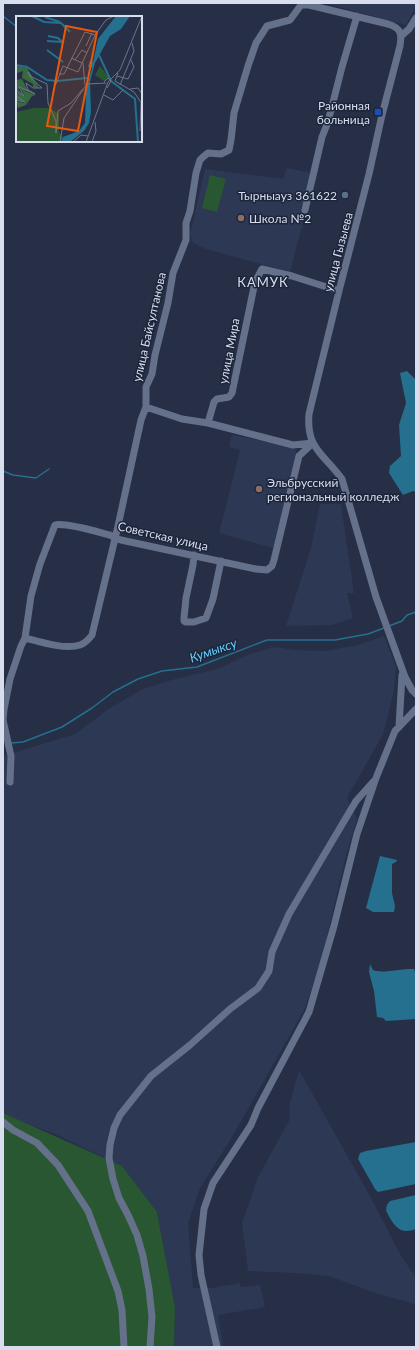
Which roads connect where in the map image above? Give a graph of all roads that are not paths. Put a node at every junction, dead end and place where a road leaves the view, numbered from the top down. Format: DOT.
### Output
graph roads {
  1 [pos="357,16"];
  2 [pos="416,18"];
  3 [pos="401,36"];
  4 [pos="305,210"];
  5 [pos="339,291"];
  6 [pos="146,407"];
  7 [pos="208,423"];
  8 [pos="313,443"];
  9 [pos="115,538"];
  10 [pos="194,555"];
  11 [pos="221,561"];
  12 [pos="25,638"];
  13 [pos="402,671"];
  14 [pos="416,694"];
  15 [pos="416,709"];
  16 [pos="399,727"];
  17 [pos="376,778"];
  18 [pos="10,782"];
  19 [pos="3,1122"];
  20 [pos="124,1347"];
  21 [pos="150,1347"];
  22 [pos="217,1347"];
  1 -- 3 [label="street"];
  1 -- 4 [label="street"];
  1 -- 6 [label="street, улица Байсултанова"];
  2 -- 3 [label="street"];
  3 -- 5 [label="street, улица Гызыева"];
  5 -- 7 [label="street, улица Мира"];
  5 -- 8 [label="street, улица Гызыева"];
  6 -- 7 [label="street"];
  6 -- 9 [label="street, улица Байсултанова"];
  7 -- 8 [label="street"];
  8 -- 11 [label="street, Советская улица"];
  8 -- 13 [label="street"];
  9 -- 10 [label="street, Советская улица"];
  9 -- 12 [label="street, улица Байсултанова"];
  9 -- 12 [label="street, Советская улица"];
  10 -- 11 [label="street, Советская улица"];
  10 -- 11 [label="street"];
  12 -- 18 [label="street"];
  13 -- 14 [label="street"];
  13 -- 16 [label="street"];
  15 -- 16 [label="street"];
  16 -- 17 [label="street"];
  17 -- 21 [label="street"];
  17 -- 22 [label="street"];
  19 -- 20 [label="street"];
}
